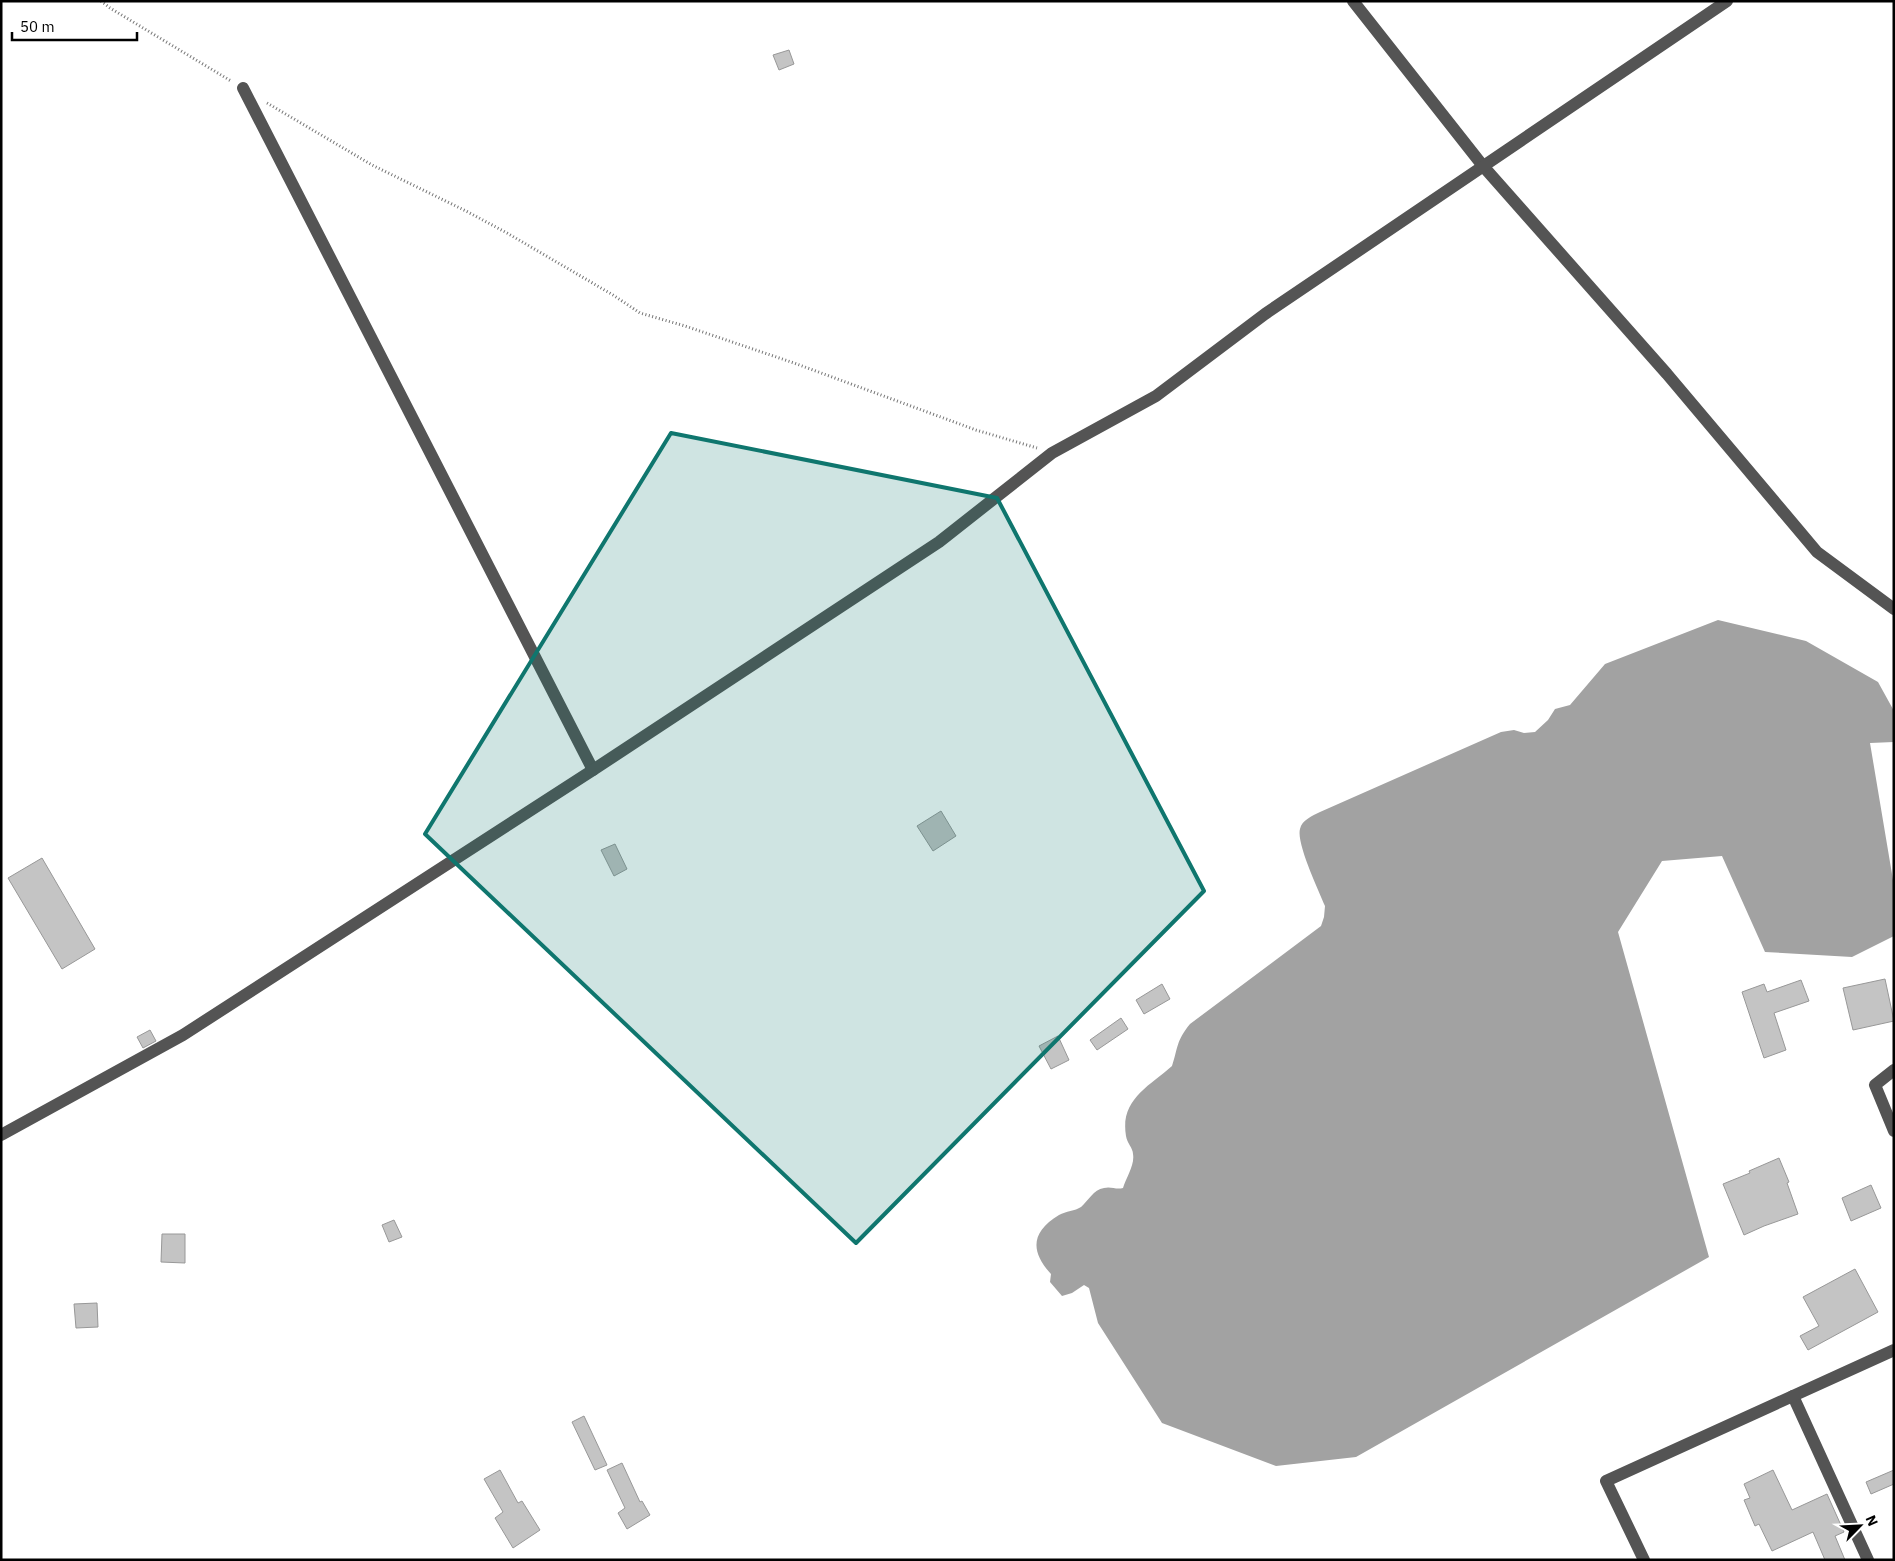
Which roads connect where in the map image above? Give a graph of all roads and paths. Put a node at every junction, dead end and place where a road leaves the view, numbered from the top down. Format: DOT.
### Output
graph roads {
  1 [pos="101,1"];
  2 [pos="1353,1"];
  3 [pos="1727,1"];
  4 [pos="243,88"];
  5 [pos="1483,166"];
  6 [pos="1052,452"];
  7 [pos="1894,609"];
  8 [pos="593,770"];
  9 [pos="1894,1070"];
  10 [pos="1894,1131"];
  11 [pos="1,1135"];
  12 [pos="1894,1350"];
  13 [pos="1793,1396"];
  14 [pos="1644,1560"];
  15 [pos="1868,1560"];
  1 -- 4 [label="path"];
  2 -- 5 [label="street"];
  3 -- 5 [label="street"];
  4 -- 6 [label="path"];
  4 -- 8 [label="street"];
  5 -- 6 [label="street"];
  5 -- 7 [label="street"];
  6 -- 8 [label="street"];
  8 -- 11 [label="street"];
  9 -- 10 [label="street"];
  12 -- 13 [label="street"];
  13 -- 14 [label="street"];
  13 -- 15 [label="street"];
}
